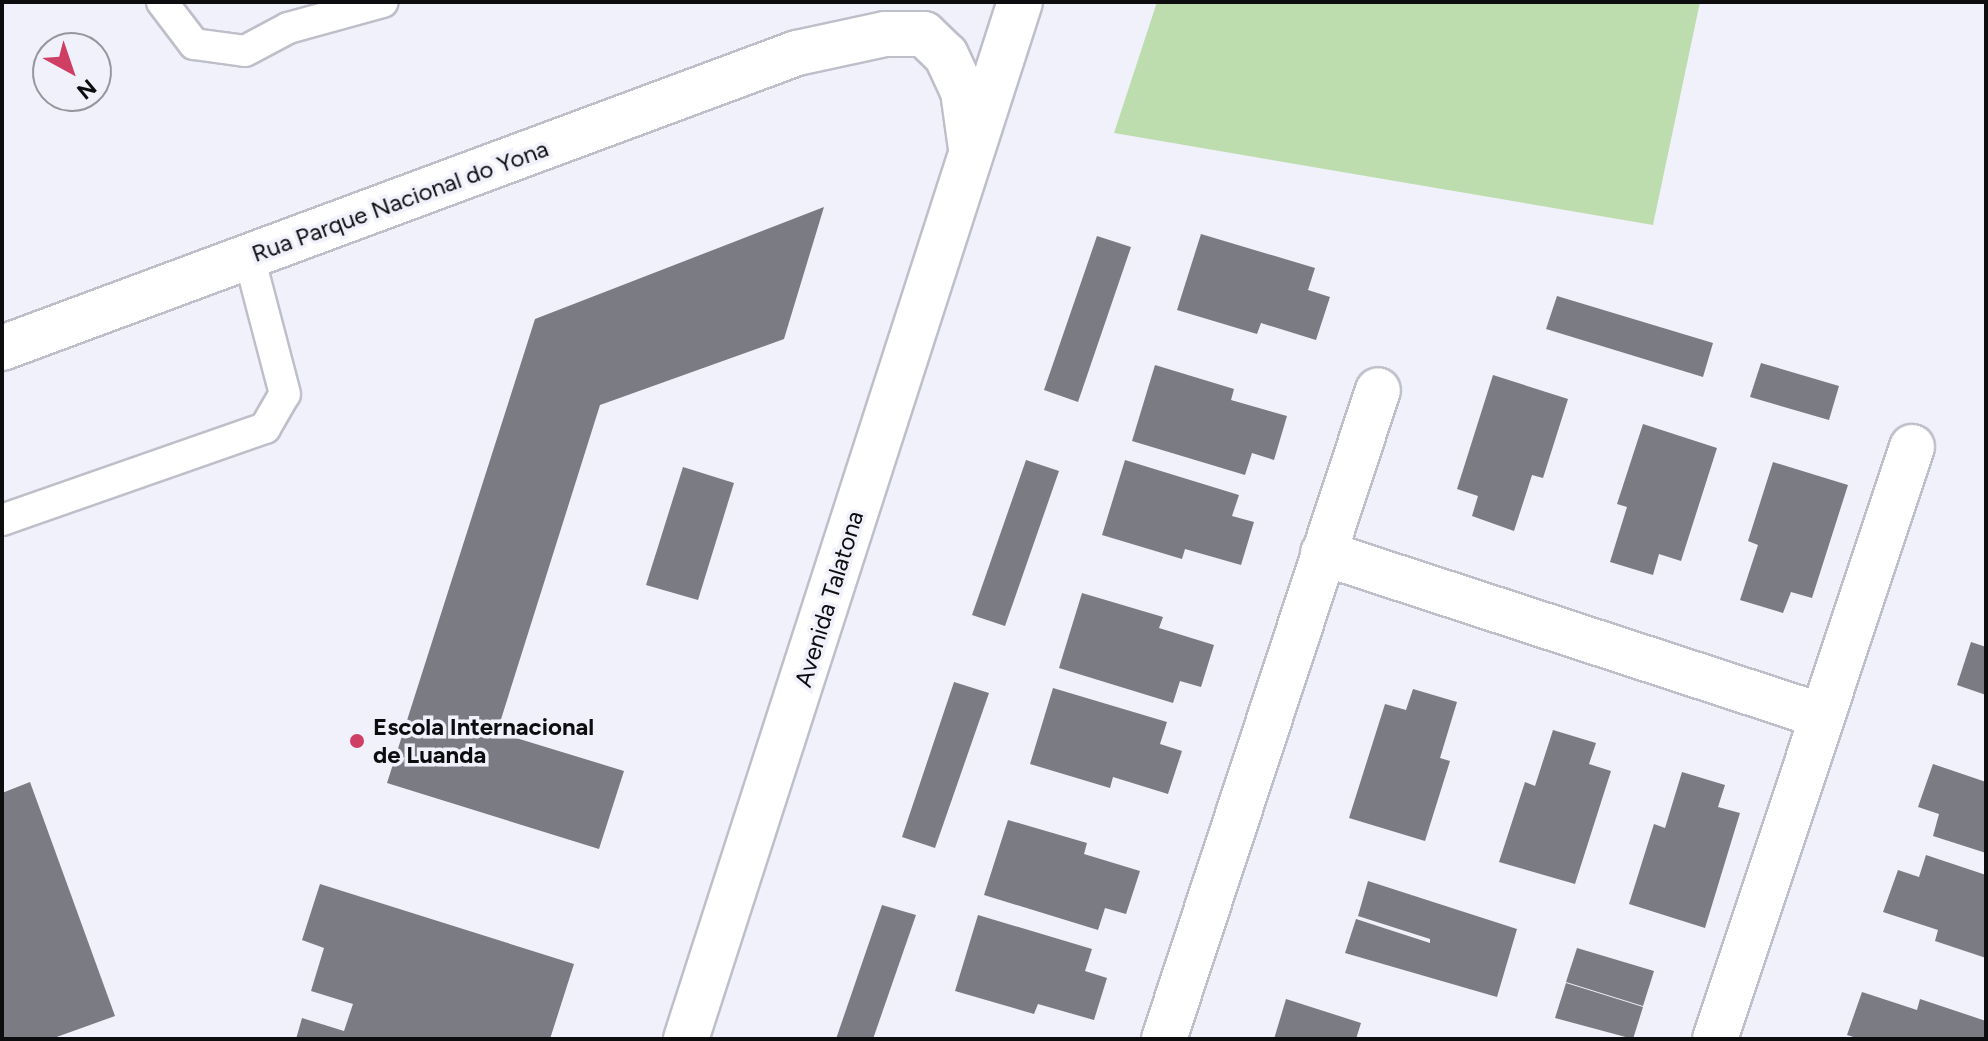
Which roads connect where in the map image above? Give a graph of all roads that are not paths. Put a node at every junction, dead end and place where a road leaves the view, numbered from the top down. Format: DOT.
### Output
graph roads {
  1 [pos="162,2"];
  2 [pos="383,2"];
  3 [pos="893,2"];
  4 [pos="931,2"];
  5 [pos="1020,2"];
  6 [pos="797,53"];
  7 [pos="972,159"];
  8 [pos="249,257"];
  9 [pos="2,348"];
  10 [pos="1378,390"];
  11 [pos="1912,447"];
  12 [pos="2,520"];
  13 [pos="1323,553"];
  14 [pos="1822,716"];
  15 [pos="686,1039"];
  16 [pos="1164,1039"];
  17 [pos="1715,1039"];
  1 -- 2 [label="lane"];
  3 -- 6 [label="street"];
  4 -- 6 [label="street"];
  5 -- 7 [label="street, Avenida Talatona"];
  6 -- 7 [label="street"];
  6 -- 8 [label="street, Rua Parque Nacional do Yona"];
  7 -- 15 [label="street, Avenida Talatona"];
  8 -- 9 [label="street, Rua Parque Nacional do Yona"];
  8 -- 12 [label="lane"];
  10 -- 13 [label="street"];
  11 -- 14 [label="street"];
  13 -- 14 [label="street"];
  13 -- 16 [label="street"];
  14 -- 17 [label="street"];
}
